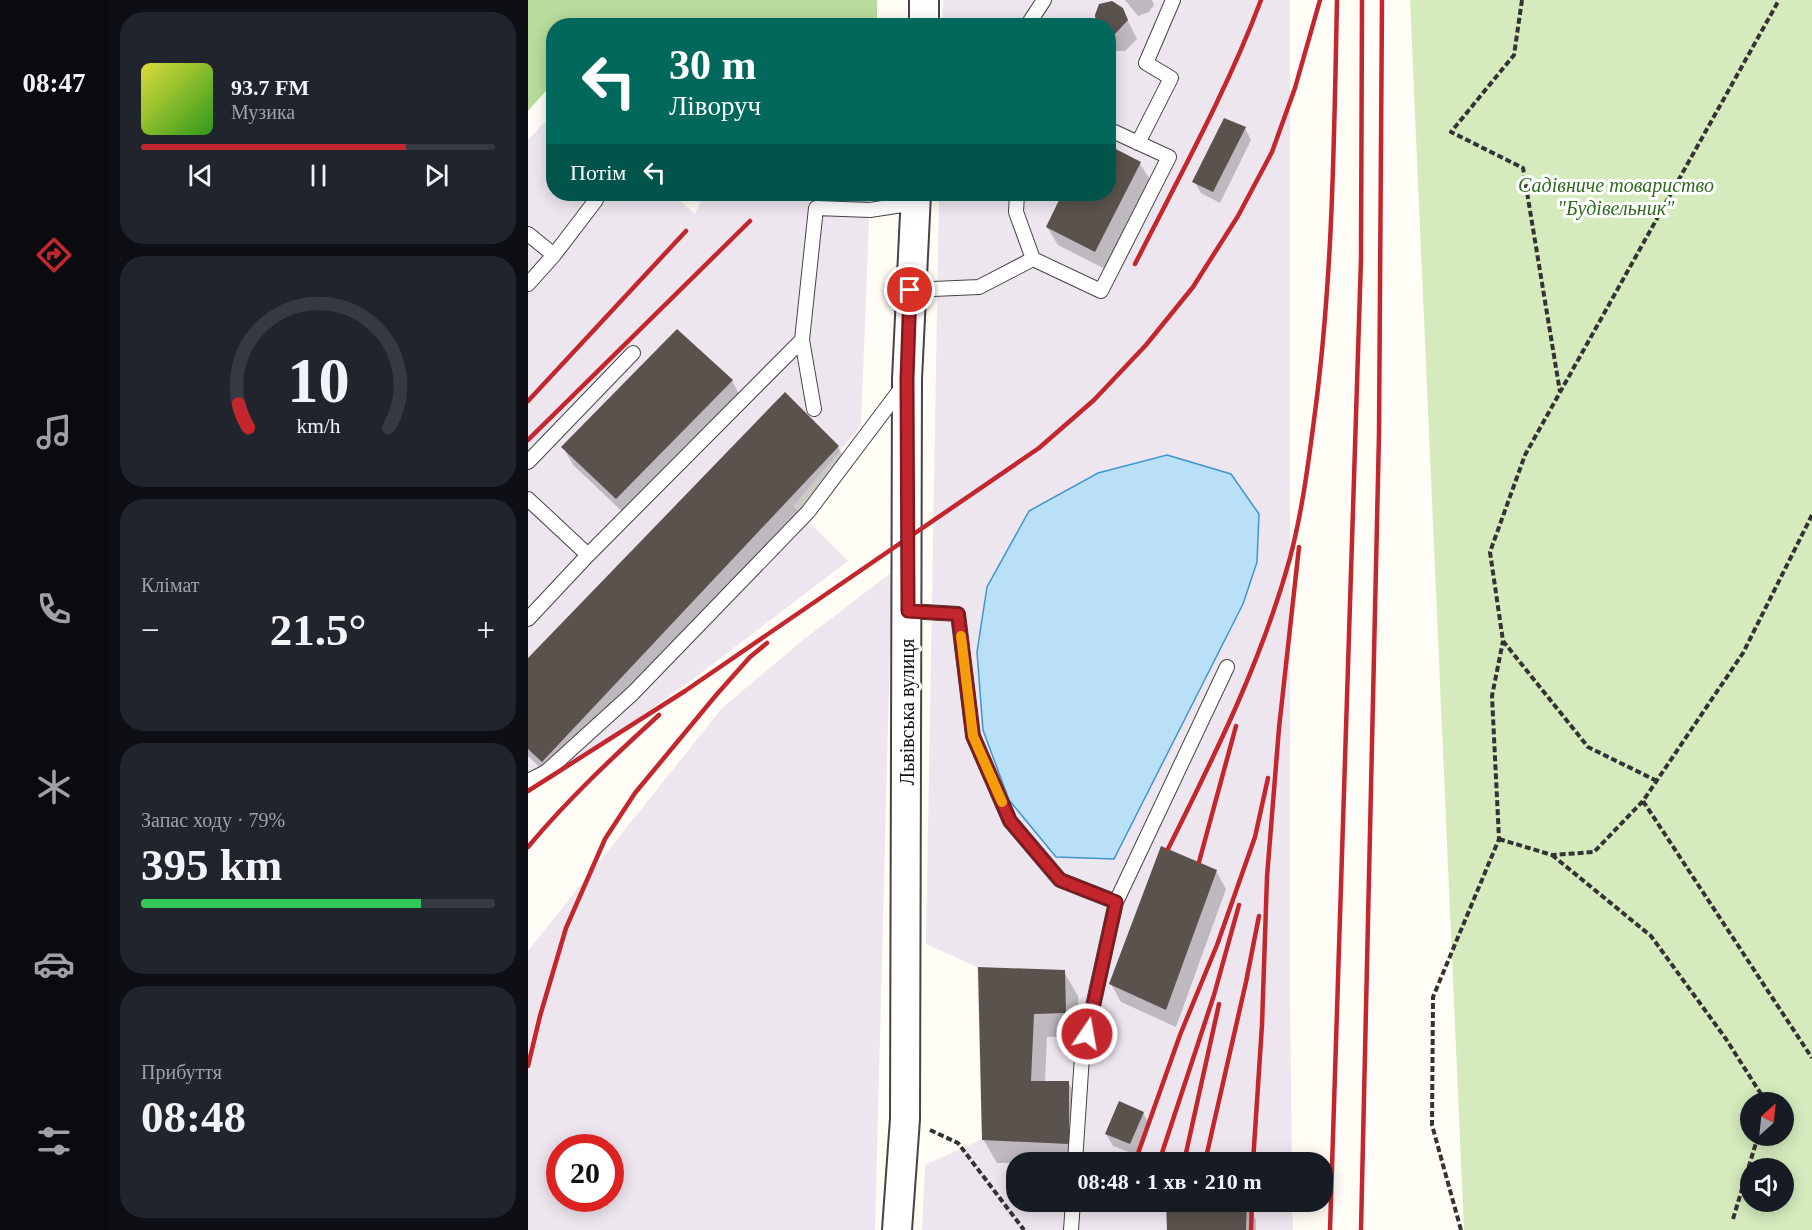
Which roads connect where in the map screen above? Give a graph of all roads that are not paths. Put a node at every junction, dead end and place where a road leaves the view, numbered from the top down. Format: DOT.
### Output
graph roads {
  1 [pos="924,0"];
  2 [pos="1044,0"];
  3 [pos="1173,0"];
  4 [pos="924,18"];
  5 [pos="1032,18"];
  6 [pos="1116,133"];
  7 [pos="1138,143"];
  8 [pos="595,201"];
  9 [pos="817,201"];
  10 [pos="904,201"];
  11 [pos="915,201"];
  12 [pos="1017,201"];
  13 [pos="528,234"];
  14 [pos="554,255"];
  15 [pos="1033,259"];
  16 [pos="528,284"];
  17 [pos="910,290"];
  18 [pos="802,340"];
  19 [pos="633,353"];
  20 [pos="907,379"];
  21 [pos="814,409"];
  22 [pos="528,462"];
  23 [pos="528,499"];
  24 [pos="588,555"];
  25 [pos="908,611"];
  26 [pos="528,619"];
  27 [pos="1227,667"];
  28 [pos="528,781"];
  29 [pos="1116,902"];
  30 [pos="1076,1152"];
  31 [pos="1072,1212"];
  32 [pos="897,1230"];
  33 [pos="1071,1230"];
  1 -- 4 [label="street"];
  2 -- 5 [label="lane"];
  3 -- 7 [label="lane"];
  6 -- 7 [label="lane"];
  7 -- 15 [label="lane"];
  8 -- 14 [label="lane"];
  9 -- 10 [label="lane"];
  9 -- 18 [label="lane"];
  11 -- 17 [label="street, Львівська вулиця"];
  12 -- 15 [label="lane"];
  13 -- 14 [label="lane"];
  14 -- 16 [label="lane"];
  15 -- 17 [label="lane"];
  17 -- 20 [label="street, Львівська вулиця"];
  18 -- 21 [label="lane"];
  18 -- 24 [label="lane"];
  19 -- 22 [label="lane"];
  20 -- 25 [label="street, Львівська вулиця"];
  20 -- 28 [label="lane"];
  23 -- 24 [label="lane"];
  24 -- 26 [label="lane"];
  25 -- 29 [label="lane"];
  25 -- 32 [label="street, Львівська вулиця"];
  27 -- 29 [label="lane"];
  29 -- 30 [label="lane"];
  31 -- 33 [label="lane"];
}
